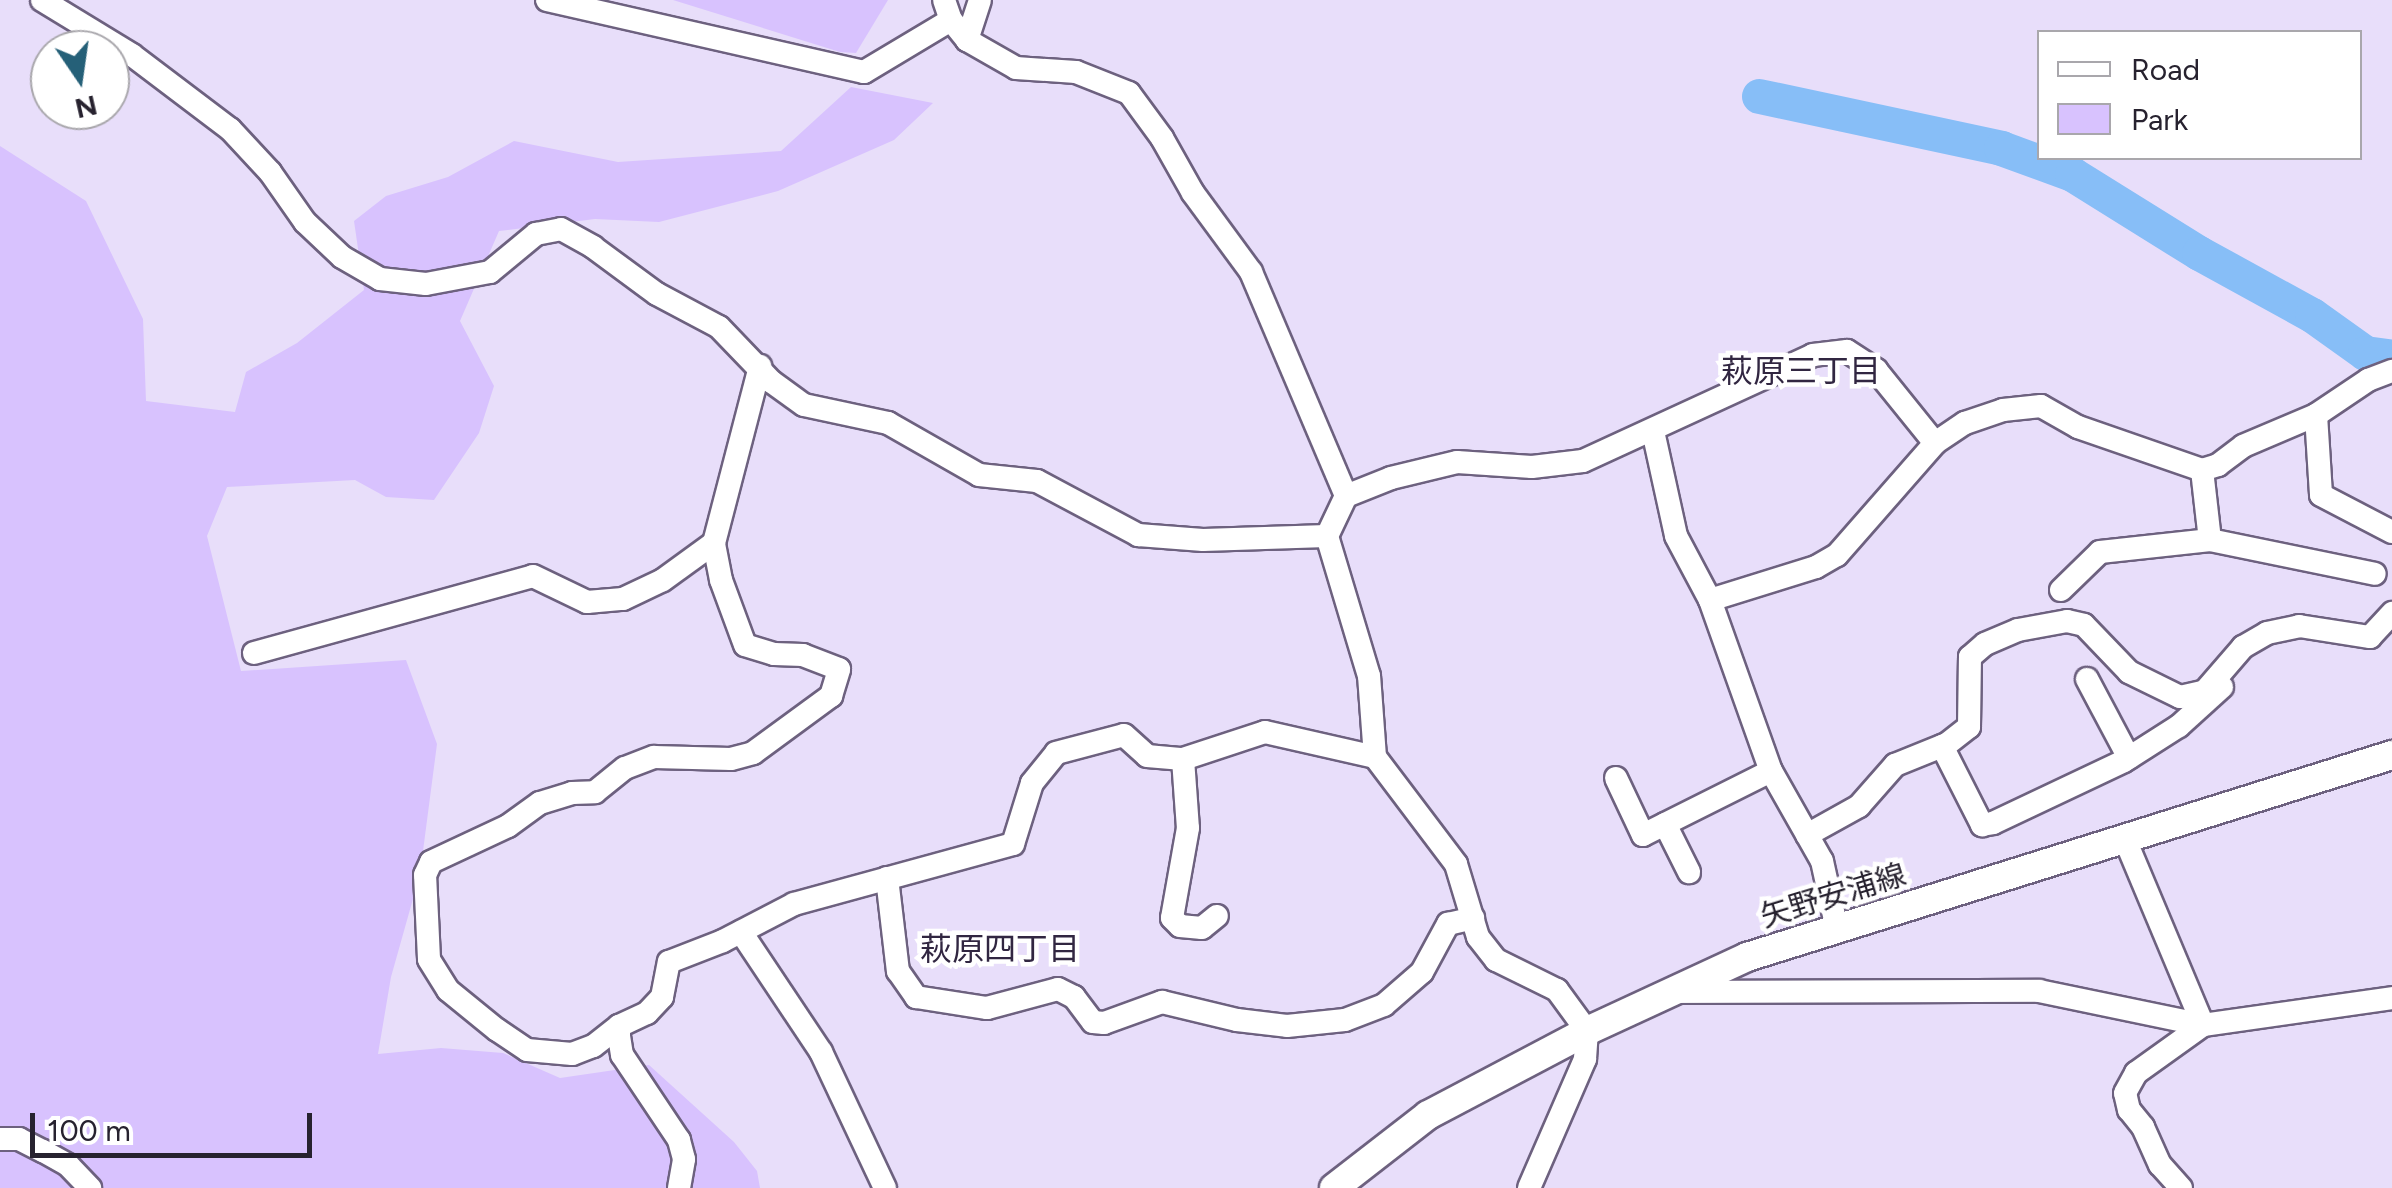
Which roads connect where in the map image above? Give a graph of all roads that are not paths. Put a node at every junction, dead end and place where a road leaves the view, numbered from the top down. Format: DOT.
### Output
graph roads {
  1 [pos="42,0"];
  2 [pos="547,0"];
  3 [pos="980,0"];
  4 [pos="948,10"];
  5 [pos="967,40"];
  6 [pos="760,366"];
  7 [pos="2392,370"];
  8 [pos="2316,415"];
  9 [pos="1653,431"];
  10 [pos="1935,443"];
  11 [pos="2202,470"];
  12 [pos="1346,496"];
  13 [pos="2392,532"];
  14 [pos="1327,536"];
  15 [pos="2210,540"];
  16 [pos="714,543"];
  17 [pos="2375,574"];
  18 [pos="2061,590"];
  19 [pos="1710,600"];
  20 [pos="2392,614"];
  21 [pos="254,653"];
  22 [pos="2087,679"];
  23 [pos="2220,679"];
  24 [pos="1942,746"];
  25 [pos="2392,755"];
  26 [pos="1375,757"];
  27 [pos="2129,758"];
  28 [pos="1182,759"];
  29 [pos="1771,770"];
  30 [pos="1616,778"];
  31 [pos="1665,824"];
  32 [pos="1807,835"];
  33 [pos="2124,837"];
  34 [pos="1689,872"];
  35 [pos="886,878"];
  36 [pos="1218,916"];
  37 [pos="1473,918"];
  38 [pos="1837,929"];
  39 [pos="741,932"];
  40 [pos="1669,992"];
  41 [pos="2392,998"];
  42 [pos="2203,1025"];
  43 [pos="619,1026"];
  44 [pos="1587,1031"];
  45 [pos="0,1138"];
  46 [pos="90,1188"];
  47 [pos="680,1188"];
  48 [pos="885,1188"];
  49 [pos="1334,1188"];
  50 [pos="1529,1188"];
  51 [pos="2181,1188"];
  1 -- 6 [label="street"];
  2 -- 4 [label="street"];
  3 -- 5 [label="street"];
  4 -- 5 [label="street"];
  5 -- 12 [label="street"];
  6 -- 14 [label="street"];
  6 -- 16 [label="street"];
  7 -- 8 [label="street"];
  8 -- 11 [label="street"];
  8 -- 13 [label="street"];
  9 -- 10 [label="street"];
  9 -- 12 [label="street"];
  9 -- 19 [label="street"];
  10 -- 11 [label="street"];
  10 -- 19 [label="street"];
  11 -- 15 [label="street"];
  12 -- 14 [label="street"];
  14 -- 26 [label="street"];
  15 -- 17 [label="street"];
  15 -- 18 [label="street"];
  16 -- 21 [label="street"];
  16 -- 43 [label="street"];
  19 -- 29 [label="street"];
  20 -- 23 [label="street"];
  22 -- 27 [label="street"];
  23 -- 24 [label="street"];
  23 -- 27 [label="street"];
  24 -- 27 [label="street"];
  24 -- 32 [label="street"];
  25 -- 33 [label="main road, 矢野安浦線"];
  26 -- 28 [label="street"];
  26 -- 37 [label="street"];
  28 -- 35 [label="street"];
  28 -- 36 [label="street"];
  29 -- 31 [label="street"];
  29 -- 32 [label="street"];
  30 -- 31 [label="street"];
  31 -- 34 [label="street"];
  32 -- 38 [label="street"];
  33 -- 38 [label="main road, 矢野安浦線"];
  33 -- 42 [label="street"];
  35 -- 37 [label="street"];
  35 -- 39 [label="street"];
  37 -- 44 [label="street"];
  38 -- 40 [label="main road, 矢野安浦線"];
  39 -- 43 [label="street"];
  39 -- 48 [label="street"];
  40 -- 42 [label="street"];
  40 -- 44 [label="main road, 矢野安浦線"];
  41 -- 42 [label="street"];
  42 -- 51 [label="street"];
  43 -- 47 [label="street"];
  44 -- 49 [label="main road, 矢野安浦線"];
  44 -- 50 [label="street"];
  45 -- 46 [label="street"];
}
